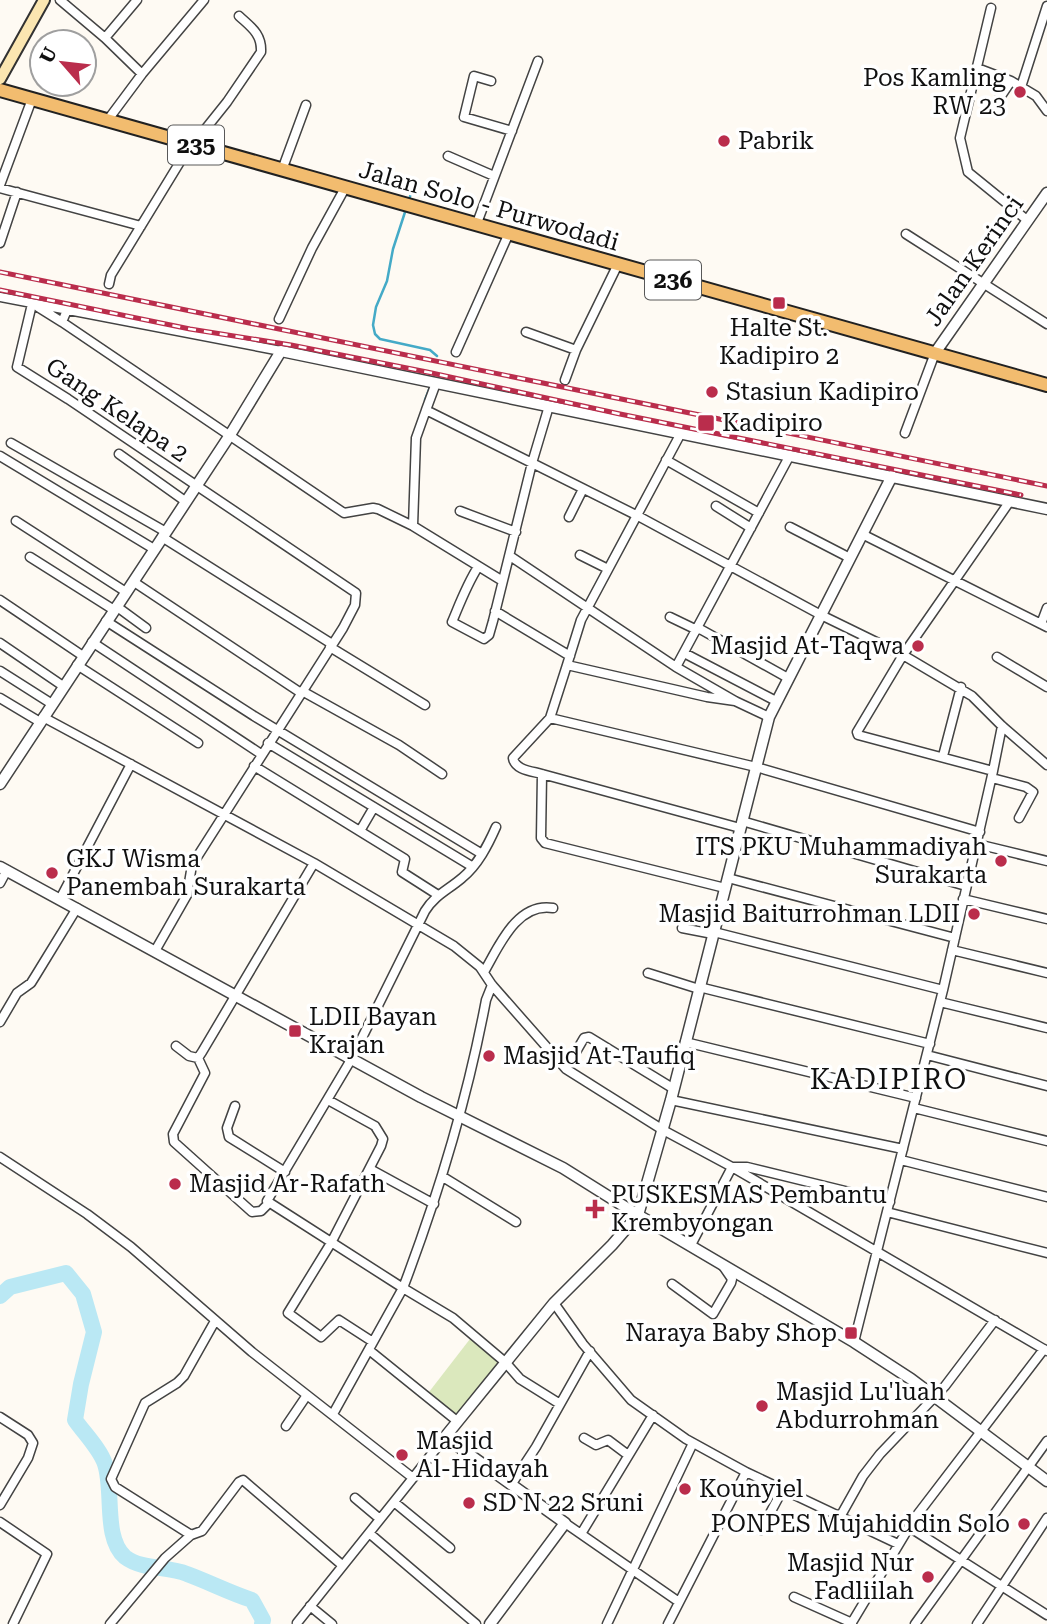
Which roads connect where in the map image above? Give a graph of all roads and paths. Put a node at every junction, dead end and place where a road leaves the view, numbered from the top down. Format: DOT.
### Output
graph roads {
  1 [pos="44,0"];
  2 [pos="60,0"];
  3 [pos="138,0"];
  4 [pos="204,0"];
  5 [pos="1047,6"];
  6 [pos="991,8"];
  7 [pos="239,16"];
  8 [pos="105,38"];
  9 [pos="538,61"];
  10 [pos="977,68"];
  11 [pos="142,74"];
  12 [pos="0,79"];
  13 [pos="491,81"];
  14 [pos="1011,81"];
  15 [pos="1021,87"];
  16 [pos="0,90"];
  17 [pos="32,99"];
  18 [pos="306,105"];
  19 [pos="995,105"];
  20 [pos="1047,111"];
  21 [pos="107,121"];
  22 [pos="512,131"];
  23 [pos="191,144"];
  24 [pos="448,156"];
  25 [pos="282,170"];
  26 [pos="495,176"];
  27 [pos="0,187"];
  28 [pos="345,188"];
  29 [pos="17,192"];
  30 [pos="1047,193"];
  31 [pos="411,204"];
  32 [pos="1027,220"];
  33 [pos="477,223"];
  34 [pos="141,226"];
  35 [pos="509,233"];
  36 [pos="906,234"];
  37 [pos="0,243"];
  38 [pos="618,264"];
  39 [pos="108,284"];
  40 [pos="984,284"];
  41 [pos="0,296"];
  42 [pos="32,304"];
  43 [pos="67,310"];
  44 [pos="279,319"];
  45 [pos="62,322"];
  46 [pos="1047,324"];
  47 [pos="526,332"];
  48 [pos="576,350"];
  49 [pos="281,351"];
  50 [pos="456,352"];
  51 [pos="935,353"];
  52 [pos="565,380"];
  53 [pos="436,383"];
  54 [pos="1047,386"];
  55 [pos="549,406"];
  56 [pos="426,410"];
  57 [pos="681,433"];
  58 [pos="905,433"];
  59 [pos="230,435"];
  60 [pos="11,443"];
  61 [pos="118,454"];
  62 [pos="790,455"];
  63 [pos="0,457"];
  64 [pos="666,460"];
  65 [pos="532,463"];
  66 [pos="892,476"];
  67 [pos="195,486"];
  68 [pos="583,489"];
  69 [pos="185,501"];
  70 [pos="1010,501"];
  71 [pos="716,506"];
  72 [pos="1047,509"];
  73 [pos="460,511"];
  74 [pos="759,513"];
  75 [pos="638,516"];
  76 [pos="569,517"];
  77 [pos="16,521"];
  78 [pos="412,526"];
  79 [pos="790,527"];
  80 [pos="751,528"];
  81 [pos="516,532"];
  82 [pos="164,534"];
  83 [pos="862,534"];
  84 [pos="154,549"];
  85 [pos="580,555"];
  86 [pos="510,556"];
  87 [pos="30,557"];
  88 [pos="850,558"];
  89 [pos="731,565"];
  90 [pos="478,566"];
  91 [pos="608,569"];
  92 [pos="501,580"];
  93 [pos="134,582"];
  94 [pos="955,582"];
  95 [pos="126,592"];
  96 [pos="0,600"];
  97 [pos="115,608"];
  98 [pos="588,608"];
  99 [pos="1047,608"];
  100 [pos="495,611"];
  101 [pos="821,615"];
  102 [pos="670,617"];
  103 [pos="106,621"];
  104 [pos="1044,626"];
  105 [pos="146,628"];
  106 [pos="698,629"];
  107 [pos="92,642"];
  108 [pos="0,643"];
  109 [pos="331,645"];
  110 [pos="686,654"];
  111 [pos="903,655"];
  112 [pos="570,656"];
  113 [pos="997,657"];
  114 [pos="80,660"];
  115 [pos="567,665"];
  116 [pos="676,667"];
  117 [pos="0,671"];
  118 [pos="788,678"];
  119 [pos="63,686"];
  120 [pos="961,687"];
  121 [pos="1047,687"];
  122 [pos="301,692"];
  123 [pos="0,698"];
  124 [pos="735,701"];
  125 [pos="776,701"];
  126 [pos="51,704"];
  127 [pos="425,705"];
  128 [pos="769,717"];
  129 [pos="550,718"];
  130 [pos="41,720"];
  131 [pos="1002,726"];
  132 [pos="278,729"];
  133 [pos="198,743"];
  134 [pos="268,743"];
  135 [pos="261,754"];
  136 [pos="943,756"];
  137 [pos="131,765"];
  138 [pos="1047,765"];
  139 [pos="254,766"];
  140 [pos="756,767"];
  141 [pos="4,773"];
  142 [pos="442,774"];
  143 [pos="542,774"];
  144 [pos="993,774"];
  145 [pos="0,784"];
  146 [pos="374,807"];
  147 [pos="223,815"];
  148 [pos="1019,818"];
  149 [pos="741,825"];
  150 [pos="496,827"];
  151 [pos="360,831"];
  152 [pos="980,832"];
  153 [pos="977,844"];
  154 [pos="482,854"];
  155 [pos="1047,861"];
  156 [pos="314,863"];
  157 [pos="473,867"];
  158 [pos="3,869"];
  159 [pos="0,883"];
  160 [pos="727,883"];
  161 [pos="966,886"];
  162 [pos="438,895"];
  163 [pos="60,899"];
  164 [pos="963,899"];
  165 [pos="77,908"];
  166 [pos="553,908"];
  167 [pos="1047,919"];
  168 [pos="418,926"];
  169 [pos="682,928"];
  170 [pos="714,933"];
  171 [pos="955,938"];
  172 [pos="952,950"];
  173 [pos="155,951"];
  174 [pos="484,972"];
  175 [pos="648,973"];
  176 [pos="1047,973"];
  177 [pos="492,985"];
  178 [pos="699,988"];
  179 [pos="943,990"];
  180 [pos="235,995"];
  181 [pos="940,1002"];
  182 [pos="0,1022"];
  183 [pos="1047,1028"];
  184 [pos="685,1042"];
  185 [pos="930,1044"];
  186 [pos="176,1045"];
  187 [pos="927,1055"];
  188 [pos="198,1058"];
  189 [pos="352,1058"];
  190 [pos="566,1069"];
  191 [pos="1047,1086"];
  192 [pos="674,1089"];
  193 [pos="916,1098"];
  194 [pos="328,1100"];
  195 [pos="671,1100"];
  196 [pos="235,1106"];
  197 [pos="914,1108"];
  198 [pos="461,1116"];
  199 [pos="663,1130"];
  200 [pos="1047,1141"];
  201 [pos="904,1149"];
  202 [pos="0,1157"];
  203 [pos="901,1160"];
  204 [pos="732,1167"];
  205 [pos="370,1169"];
  206 [pos="285,1172"];
  207 [pos="443,1177"];
  208 [pos="1047,1196"];
  209 [pos="890,1202"];
  210 [pos="269,1203"];
  211 [pos="434,1205"];
  212 [pos="887,1212"];
  213 [pos="638,1215"];
  214 [pos="516,1222"];
  215 [pos="331,1243"];
  216 [pos="691,1245"];
  217 [pos="877,1253"];
  218 [pos="1047,1253"];
  219 [pos="721,1263"];
  220 [pos="672,1284"];
  221 [pos="403,1288"];
  222 [pos="554,1303"];
  223 [pos="995,1320"];
  224 [pos="215,1321"];
  225 [pos="854,1342"];
  226 [pos="371,1346"];
  227 [pos="1045,1350"];
  228 [pos="590,1351"];
  229 [pos="505,1362"];
  230 [pos="307,1395"];
  231 [pos="935,1396"];
  232 [pos="560,1404"];
  233 [pos="333,1415"];
  234 [pos="653,1415"];
  235 [pos="0,1417"];
  236 [pos="457,1421"];
  237 [pos="286,1426"];
  238 [pos="981,1433"];
  239 [pos="445,1437"];
  240 [pos="584,1438"];
  241 [pos="1047,1441"];
  242 [pos="693,1443"];
  243 [pos="628,1455"];
  244 [pos="1028,1467"];
  245 [pos="746,1472"];
  246 [pos="413,1479"];
  247 [pos="1047,1481"];
  248 [pos="511,1485"];
  249 [pos="785,1490"];
  250 [pos="355,1497"];
  251 [pos="394,1502"];
  252 [pos="0,1505"];
  253 [pos="838,1516"];
  254 [pos="1047,1518"];
  255 [pos="380,1520"];
  256 [pos="0,1522"];
  257 [pos="565,1523"];
  258 [pos="909,1527"];
  259 [pos="761,1531"];
  260 [pos="369,1533"];
  261 [pos="581,1534"];
  262 [pos="191,1535"];
  263 [pos="898,1544"];
  264 [pos="450,1548"];
  265 [pos="962,1560"];
  266 [pos="342,1565"];
  267 [pos="631,1569"];
  268 [pos="1003,1586"];
  269 [pos="794,1597"];
  270 [pos="679,1602"];
  271 [pos="310,1605"];
  272 [pos="1047,1615"];
  273 [pos="297,1623"];
  274 [pos="13,1624"];
  275 [pos="110,1624"];
  276 [pos="332,1624"];
  277 [pos="476,1624"];
  278 [pos="490,1624"];
  279 [pos="607,1624"];
  280 [pos="668,1624"];
  281 [pos="852,1624"];
  282 [pos="915,1624"];
  283 [pos="976,1624"];
  1 -- 12 [label="main road"];
  2 -- 8 [label="street"];
  3 -- 8 [label="street"];
  4 -- 11 [label="street"];
  5 -- 15 [label="street"];
  6 -- 10 [label="street"];
  7 -- 23 [label="street"];
  8 -- 11 [label="street"];
  9 -- 22 [label="street"];
  10 -- 14 [label="street"];
  10 -- 32 [label="street"];
  11 -- 21 [label="street"];
  13 -- 22 [label="street"];
  14 -- 15 [label="street"];
  14 -- 19 [label="street"];
  15 -- 20 [label="street"];
  16 -- 17 [label="main road, Jalan Solo - Purwodadi / 235"];
  17 -- 21 [label="main road, Jalan Solo - Purwodadi / 235"];
  17 -- 27 [label="street"];
  18 -- 25 [label="street"];
  21 -- 23 [label="main road, Jalan Solo - Purwodadi / 235"];
  22 -- 26 [label="street"];
  23 -- 25 [label="main road, Jalan Solo - Purwodadi / 235"];
  23 -- 34 [label="street"];
  24 -- 26 [label="street"];
  25 -- 28 [label="main road, Jalan Solo - Purwodadi / 235"];
  26 -- 33 [label="street"];
  27 -- 29 [label="street"];
  28 -- 31 [label="main road, Jalan Solo - Purwodadi / 235"];
  28 -- 44 [label="street"];
  29 -- 34 [label="street"];
  29 -- 37 [label="street"];
  30 -- 32 [label="street, Jalan Kerinci"];
  31 -- 33 [label="main road, Jalan Solo - Purwodadi / 236"];
  32 -- 40 [label="street, Jalan Kerinci"];
  33 -- 35 [label="main road, Jalan Solo - Purwodadi / 236"];
  34 -- 39 [label="street"];
  35 -- 38 [label="main road, Jalan Solo - Purwodadi / 236"];
  35 -- 50 [label="street"];
  36 -- 40 [label="street"];
  38 -- 48 [label="street"];
  38 -- 51 [label="main road, Jalan Solo - Purwodadi / 236"];
  40 -- 46 [label="street"];
  40 -- 51 [label="street, Jalan Kerinci"];
  41 -- 42 [label="street"];
  42 -- 43 [label="street"];
  42 -- 45 [label="street"];
  42 -- 67 [label="street, Gang Kelapa 2"];
  43 -- 45 [label="street"];
  43 -- 49 [label="street"];
  45 -- 59 [label="street"];
  47 -- 48 [label="street"];
  48 -- 52 [label="street"];
  49 -- 53 [label="street"];
  49 -- 59 [label="street"];
  51 -- 54 [label="main road, Jalan Solo - Purwodadi / 236"];
  51 -- 58 [label="street"];
  53 -- 55 [label="street"];
  53 -- 56 [label="street"];
  55 -- 57 [label="street"];
  55 -- 65 [label="street"];
  56 -- 65 [label="street"];
  56 -- 78 [label="street"];
  57 -- 62 [label="street"];
  57 -- 64 [label="street"];
  59 -- 67 [label="street"];
  59 -- 78 [label="street"];
  60 -- 82 [label="street"];
  61 -- 69 [label="street"];
  62 -- 66 [label="street"];
  62 -- 74 [label="street"];
  63 -- 84 [label="street"];
  64 -- 74 [label="street"];
  64 -- 75 [label="street"];
  65 -- 68 [label="street"];
  65 -- 81 [label="street"];
  66 -- 70 [label="street"];
  66 -- 83 [label="street"];
  67 -- 69 [label="street"];
  67 -- 109 [label="street, Gang Kelapa 2"];
  68 -- 75 [label="street"];
  68 -- 76 [label="street"];
  69 -- 82 [label="street"];
  70 -- 72 [label="street"];
  70 -- 94 [label="street"];
  71 -- 80 [label="street"];
  73 -- 81 [label="street"];
  74 -- 80 [label="street"];
  75 -- 89 [label="street"];
  75 -- 91 [label="street"];
  77 -- 95 [label="street"];
  78 -- 90 [label="street"];
  79 -- 88 [label="street"];
  80 -- 89 [label="street"];
  81 -- 86 [label="street"];
  82 -- 84 [label="street"];
  82 -- 109 [label="street"];
  83 -- 88 [label="street"];
  83 -- 94 [label="street"];
  84 -- 93 [label="street"];
  85 -- 91 [label="street"];
  86 -- 92 [label="street"];
  86 -- 98 [label="street"];
  87 -- 97 [label="street"];
  88 -- 101 [label="street"];
  89 -- 101 [label="street"];
  89 -- 106 [label="street"];
  90 -- 92 [label="street"];
  90 -- 100 [label="street"];
  91 -- 98 [label="street"];
  92 -- 100 [label="street"];
  93 -- 95 [label="street"];
  93 -- 122 [label="street"];
  94 -- 104 [label="street"];
  94 -- 111 [label="street"];
  95 -- 97 [label="street"];
  96 -- 114 [label="street"];
  97 -- 103 [label="street"];
  97 -- 105 [label="street"];
  98 -- 112 [label="street"];
  98 -- 116 [label="street"];
  99 -- 104 [label="street"];
  100 -- 112 [label="street"];
  101 -- 111 [label="street"];
  101 -- 118 [label="street"];
  102 -- 106 [label="street"];
  103 -- 107 [label="street"];
  103 -- 132 [label="street"];
  106 -- 116 [label="street"];
  106 -- 118 [label="street"];
  107 -- 114 [label="street"];
  107 -- 135 [label="street"];
  108 -- 119 [label="street"];
  109 -- 122 [label="street"];
  109 -- 127 [label="street"];
  110 -- 125 [label="street"];
  111 -- 120 [label="street"];
  111 -- 136 [label="street"];
  112 -- 115 [label="street"];
  113 -- 121 [label="street"];
  114 -- 119 [label="street"];
  114 -- 133 [label="street"];
  115 -- 124 [label="street"];
  115 -- 129 [label="street"];
  116 -- 124 [label="street"];
  117 -- 126 [label="street"];
  118 -- 125 [label="street"];
  119 -- 126 [label="street"];
  120 -- 131 [label="street"];
  120 -- 136 [label="street"];
  122 -- 132 [label="street"];
  122 -- 142 [label="street"];
  123 -- 130 [label="street"];
  124 -- 128 [label="street"];
  125 -- 128 [label="street"];
  126 -- 130 [label="street"];
  128 -- 140 [label="street"];
  129 -- 140 [label="street"];
  129 -- 143 [label="street"];
  130 -- 137 [label="street"];
  130 -- 141 [label="street"];
  131 -- 138 [label="street"];
  131 -- 144 [label="street"];
  132 -- 134 [label="street"];
  132 -- 154 [label="street"];
  134 -- 135 [label="street"];
  134 -- 146 [label="street"];
  135 -- 139 [label="street"];
  136 -- 144 [label="street"];
  137 -- 147 [label="street"];
  137 -- 163 [label="street"];
  139 -- 147 [label="street"];
  139 -- 151 [label="street"];
  140 -- 149 [label="street"];
  140 -- 152 [label="street"];
  141 -- 145 [label="street"];
  143 -- 149 [label="street"];
  143 -- 160 [label="street"];
  144 -- 148 [label="street"];
  144 -- 152 [label="street"];
  146 -- 151 [label="street"];
  146 -- 157 [label="street"];
  147 -- 156 [label="street"];
  147 -- 173 [label="street"];
  149 -- 160 [label="street"];
  149 -- 161 [label="street"];
  150 -- 154 [label="street"];
  151 -- 162 [label="street"];
  152 -- 153 [label="street"];
  153 -- 155 [label="street"];
  153 -- 161 [label="street"];
  154 -- 157 [label="street"];
  156 -- 168 [label="street"];
  156 -- 180 [label="street"];
  157 -- 162 [label="street"];
  158 -- 159 [label="street"];
  158 -- 163 [label="street"];
  160 -- 170 [label="street"];
  160 -- 171 [label="street"];
  161 -- 164 [label="street"];
  162 -- 168 [label="street"];
  163 -- 165 [label="street"];
  164 -- 167 [label="street"];
  164 -- 171 [label="street"];
  165 -- 173 [label="street"];
  165 -- 182 [label="street"];
  166 -- 174 [label="street"];
  168 -- 174 [label="street"];
  168 -- 189 [label="street"];
  169 -- 170 [label="street"];
  170 -- 178 [label="street"];
  170 -- 179 [label="street"];
  171 -- 172 [label="street"];
  172 -- 176 [label="street"];
  172 -- 179 [label="street"];
  173 -- 180 [label="street"];
  174 -- 177 [label="street"];
  175 -- 178 [label="street"];
  177 -- 190 [label="street"];
  177 -- 198 [label="street"];
  178 -- 184 [label="street"];
  178 -- 185 [label="street"];
  179 -- 181 [label="street"];
  180 -- 188 [label="street"];
  180 -- 189 [label="street"];
  181 -- 183 [label="street"];
  181 -- 185 [label="street"];
  184 -- 192 [label="street"];
  184 -- 193 [label="street"];
  185 -- 187 [label="street"];
  186 -- 188 [label="street"];
  187 -- 191 [label="street"];
  187 -- 193 [label="street"];
  188 -- 210 [label="street"];
  189 -- 194 [label="street"];
  189 -- 198 [label="street"];
  190 -- 192 [label="street"];
  190 -- 199 [label="street"];
  192 -- 195 [label="street"];
  193 -- 197 [label="street"];
  194 -- 205 [label="street"];
  194 -- 206 [label="street"];
  195 -- 199 [label="street"];
  195 -- 201 [label="street"];
  196 -- 206 [label="street"];
  197 -- 200 [label="street"];
  197 -- 201 [label="street"];
  198 -- 207 [label="street"];
  198 -- 213 [label="street"];
  199 -- 204 [label="street"];
  199 -- 213 [label="street"];
  201 -- 203 [label="street"];
  202 -- 224 [label="street"];
  203 -- 208 [label="street"];
  203 -- 209 [label="street"];
  204 -- 209 [label="street"];
  204 -- 216 [label="street"];
  204 -- 217 [label="street"];
  205 -- 211 [label="street"];
  205 -- 215 [label="street"];
  206 -- 210 [label="street"];
  207 -- 211 [label="street"];
  207 -- 214 [label="street"];
  209 -- 212 [label="street"];
  210 -- 215 [label="street"];
  211 -- 221 [label="street"];
  212 -- 217 [label="street"];
  212 -- 218 [label="street"];
  213 -- 216 [label="street"];
  213 -- 222 [label="street"];
  215 -- 221 [label="street"];
  215 -- 226 [label="street"];
  216 -- 219 [label="street"];
  217 -- 223 [label="street"];
  217 -- 225 [label="street"];
  219 -- 220 [label="street"];
  219 -- 225 [label="street"];
  221 -- 226 [label="street"];
  221 -- 229 [label="street"];
  222 -- 228 [label="street"];
  222 -- 229 [label="street"];
  223 -- 227 [label="street"];
  223 -- 231 [label="street"];
  224 -- 230 [label="street"];
  224 -- 262 [label="street"];
  225 -- 231 [label="street"];
  226 -- 233 [label="street"];
  226 -- 236 [label="street"];
  227 -- 238 [label="street"];
  228 -- 232 [label="street"];
  228 -- 234 [label="street"];
  229 -- 232 [label="street"];
  229 -- 236 [label="street"];
  230 -- 233 [label="street"];
  230 -- 237 [label="street"];
  231 -- 238 [label="street"];
  231 -- 253 [label="street"];
  232 -- 248 [label="street"];
  233 -- 246 [label="street"];
  234 -- 242 [label="street"];
  234 -- 243 [label="street"];
  235 -- 252 [label="street"];
  236 -- 239 [label="street"];
  238 -- 244 [label="street"];
  238 -- 258 [label="street"];
  239 -- 246 [label="street"];
  239 -- 248 [label="street"];
  240 -- 243 [label="street"];
  241 -- 244 [label="street"];
  242 -- 245 [label="street"];
  242 -- 267 [label="street"];
  243 -- 261 [label="street"];
  244 -- 247 [label="street"];
  244 -- 265 [label="street"];
  245 -- 249 [label="street"];
  245 -- 270 [label="street"];
  246 -- 251 [label="street"];
  248 -- 257 [label="street"];
  249 -- 253 [label="street"];
  249 -- 259 [label="street"];
  250 -- 255 [label="street"];
  251 -- 255 [label="street"];
  251 -- 264 [label="street"];
  253 -- 263 [label="street"];
  254 -- 268 [label="street"];
  255 -- 260 [label="street"];
  256 -- 274 [label="street"];
  257 -- 261 [label="street"];
  257 -- 278 [label="street"];
  258 -- 263 [label="street"];
  258 -- 265 [label="street"];
  260 -- 266 [label="street"];
  260 -- 277 [label="street"];
  261 -- 267 [label="street"];
  262 -- 266 [label="street"];
  262 -- 275 [label="street"];
  263 -- 281 [label="street"];
  265 -- 268 [label="street"];
  265 -- 282 [label="street"];
  266 -- 271 [label="street"];
  267 -- 270 [label="street"];
  267 -- 279 [label="street"];
  268 -- 272 [label="street"];
  268 -- 283 [label="street"];
  269 -- 281 [label="street"];
  270 -- 280 [label="street"];
  271 -- 273 [label="street"];
  271 -- 276 [label="street"];
}
